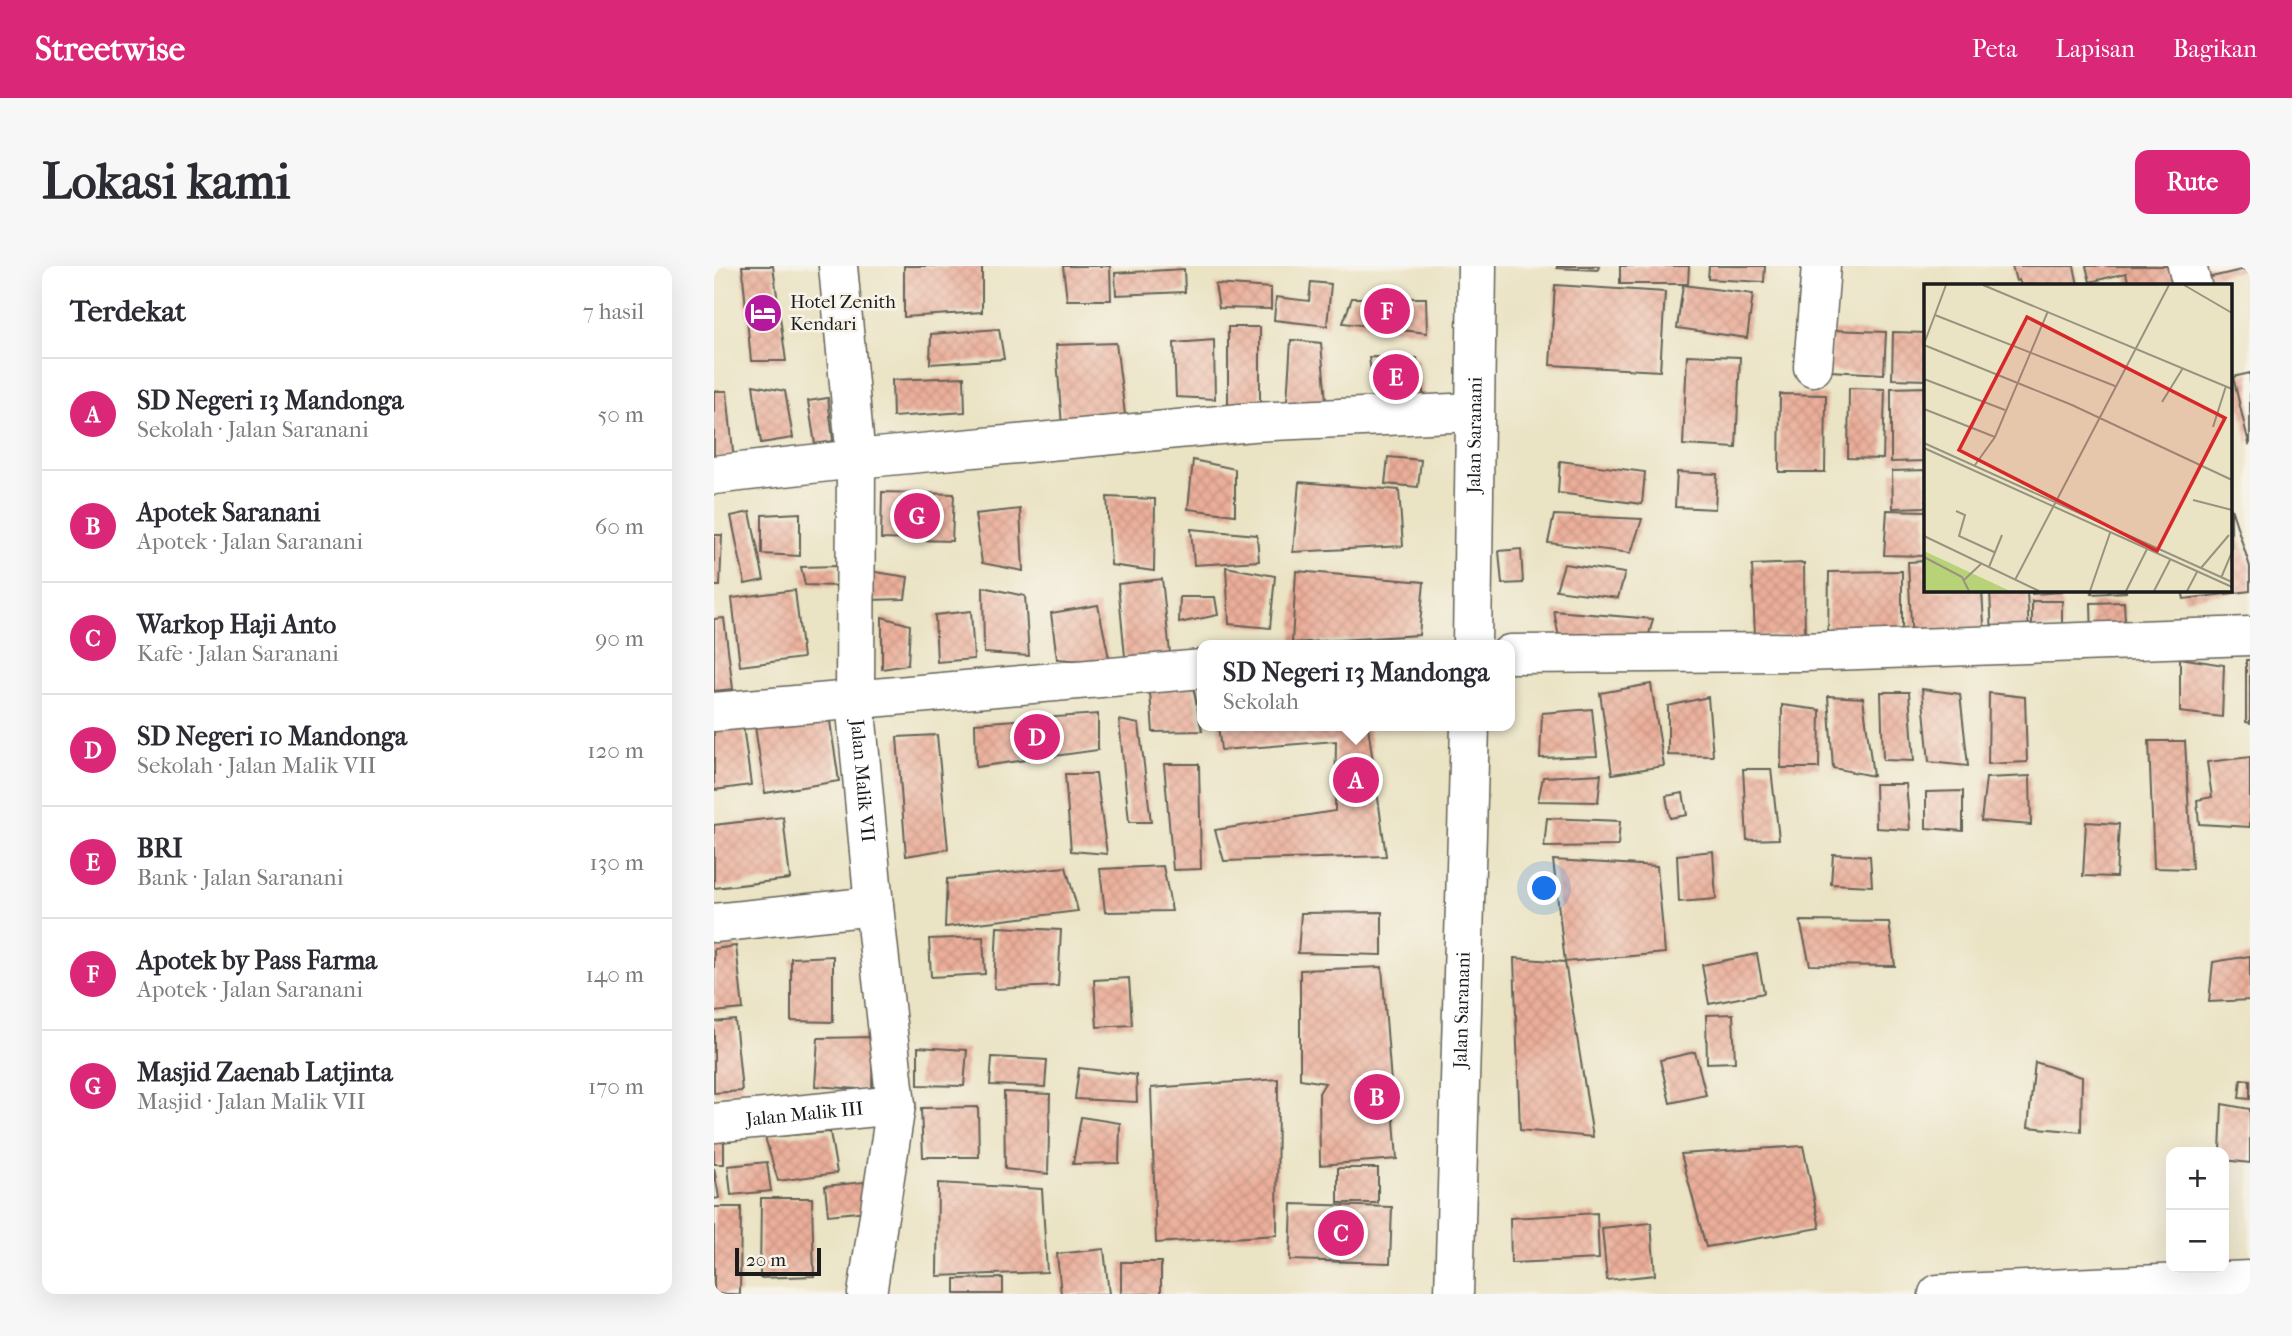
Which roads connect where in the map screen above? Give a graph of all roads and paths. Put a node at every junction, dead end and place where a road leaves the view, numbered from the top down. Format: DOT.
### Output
graph roads {
  1 [pos="838,266"];
  2 [pos="1477,266"];
  3 [pos="1821,266"];
  4 [pos="2187,266"];
  5 [pos="2192,284"];
  6 [pos="1813,368"];
  7 [pos="1474,412"];
  8 [pos="856,459"];
  9 [pos="714,475"];
  10 [pos="2250,636"];
  11 [pos="1472,640"];
  12 [pos="1515,654"];
  13 [pos="1197,669"];
  14 [pos="855,700"];
  15 [pos="714,712"];
  16 [pos="1470,731"];
  17 [pos="874,906"];
  18 [pos="714,923"];
  19 [pos="896,1105"];
  20 [pos="714,1123"];
  21 [pos="2250,1280"];
  22 [pos="867,1294"];
  23 [pos="1454,1294"];
  24 [pos="1938,1294"];
  1 -- 8 [label="street, Jalan Malik VII"];
  2 -- 7 [label="street, Jalan Saranani"];
  3 -- 6 [label="street"];
  4 -- 5 [label="street"];
  7 -- 8 [label="street"];
  7 -- 11 [label="street, Jalan Saranani"];
  8 -- 9 [label="street"];
  8 -- 14 [label="street, Jalan Malik VII"];
  10 -- 12 [label="street"];
  13 -- 14 [label="street"];
  14 -- 15 [label="street"];
  14 -- 17 [label="street, Jalan Malik VII"];
  16 -- 23 [label="street, Jalan Saranani"];
  17 -- 18 [label="street"];
  17 -- 19 [label="street, Jalan Malik VII"];
  19 -- 20 [label="street, Jalan Malik III"];
  19 -- 22 [label="street, Jalan Malik VII"];
  21 -- 24 [label="street"];
}
